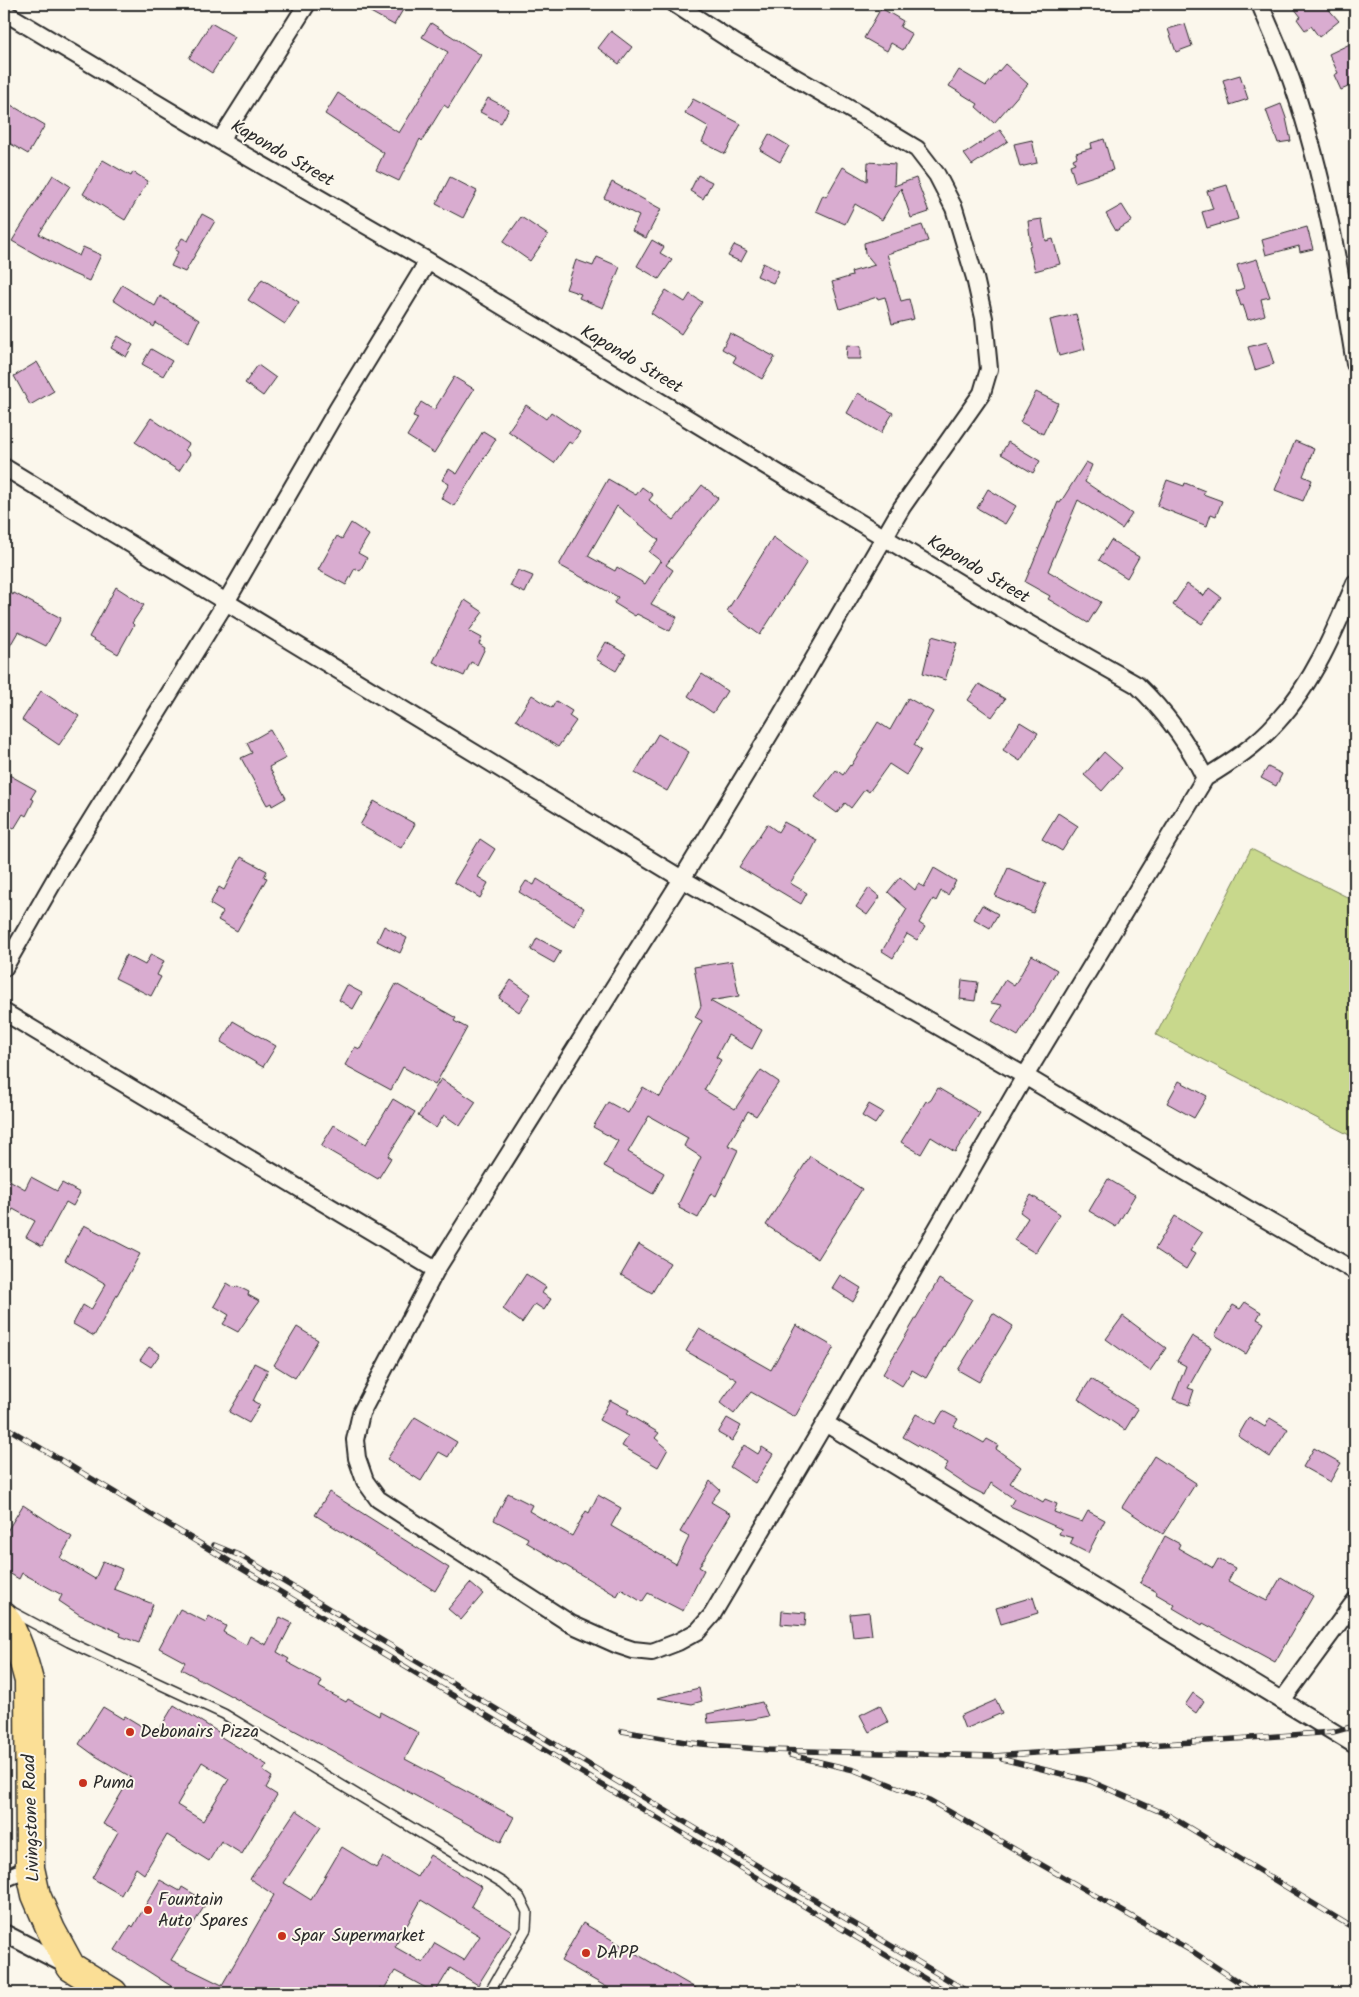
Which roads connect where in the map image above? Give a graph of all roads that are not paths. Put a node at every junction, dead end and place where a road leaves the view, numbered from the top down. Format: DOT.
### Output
graph roads {
  1 [pos="307,4"];
  2 [pos="675,4"];
  3 [pos="1260,4"];
  4 [pos="4,12"];
  5 [pos="220,141"];
  6 [pos="428,262"];
  7 [pos="1355,364"];
  8 [pos="4,467"];
  9 [pos="884,536"];
  10 [pos="1355,583"];
  11 [pos="226,602"];
  12 [pos="1205,778"];
  13 [pos="682,879"];
  14 [pos="4,968"];
  15 [pos="4,1012"];
  16 [pos="1025,1076"];
  17 [pos="436,1270"];
  18 [pos="1355,1271"];
  19 [pos="825,1423"];
  20 [pos="1355,1601"];
  21 [pos="4,1608"];
  22 [pos="4,1617"];
  23 [pos="1283,1699"];
  24 [pos="1355,1745"];
  25 [pos="30,1868"];
  26 [pos="4,1880"];
  27 [pos="4,1933"];
  28 [pos="71,1967"];
  29 [pos="113,1993"];
  30 [pos="489,1993"];
  1 -- 5 [label="street"];
  2 -- 9 [label="street"];
  3 -- 7 [label="street"];
  4 -- 5 [label="street, Kapondo Street"];
  5 -- 6 [label="street, Kapondo Street"];
  6 -- 9 [label="street, Kapondo Street"];
  6 -- 11 [label="street"];
  8 -- 11 [label="street"];
  9 -- 12 [label="street, Kapondo Street"];
  9 -- 13 [label="street"];
  10 -- 12 [label="street"];
  11 -- 13 [label="street"];
  11 -- 14 [label="street"];
  12 -- 16 [label="street"];
  13 -- 16 [label="street"];
  13 -- 17 [label="street"];
  15 -- 17 [label="street"];
  16 -- 18 [label="street"];
  16 -- 19 [label="street"];
  17 -- 19 [label="street"];
  19 -- 23 [label="street"];
  20 -- 23 [label="street"];
  21 -- 30 [label="lane"];
  22 -- 25 [label="highway, Livingstone Road"];
  23 -- 24 [label="street"];
  25 -- 26 [label="street"];
  25 -- 28 [label="highway, Livingstone Road"];
  27 -- 28 [label="street"];
  28 -- 29 [label="highway, Livingstone Road"];
}
